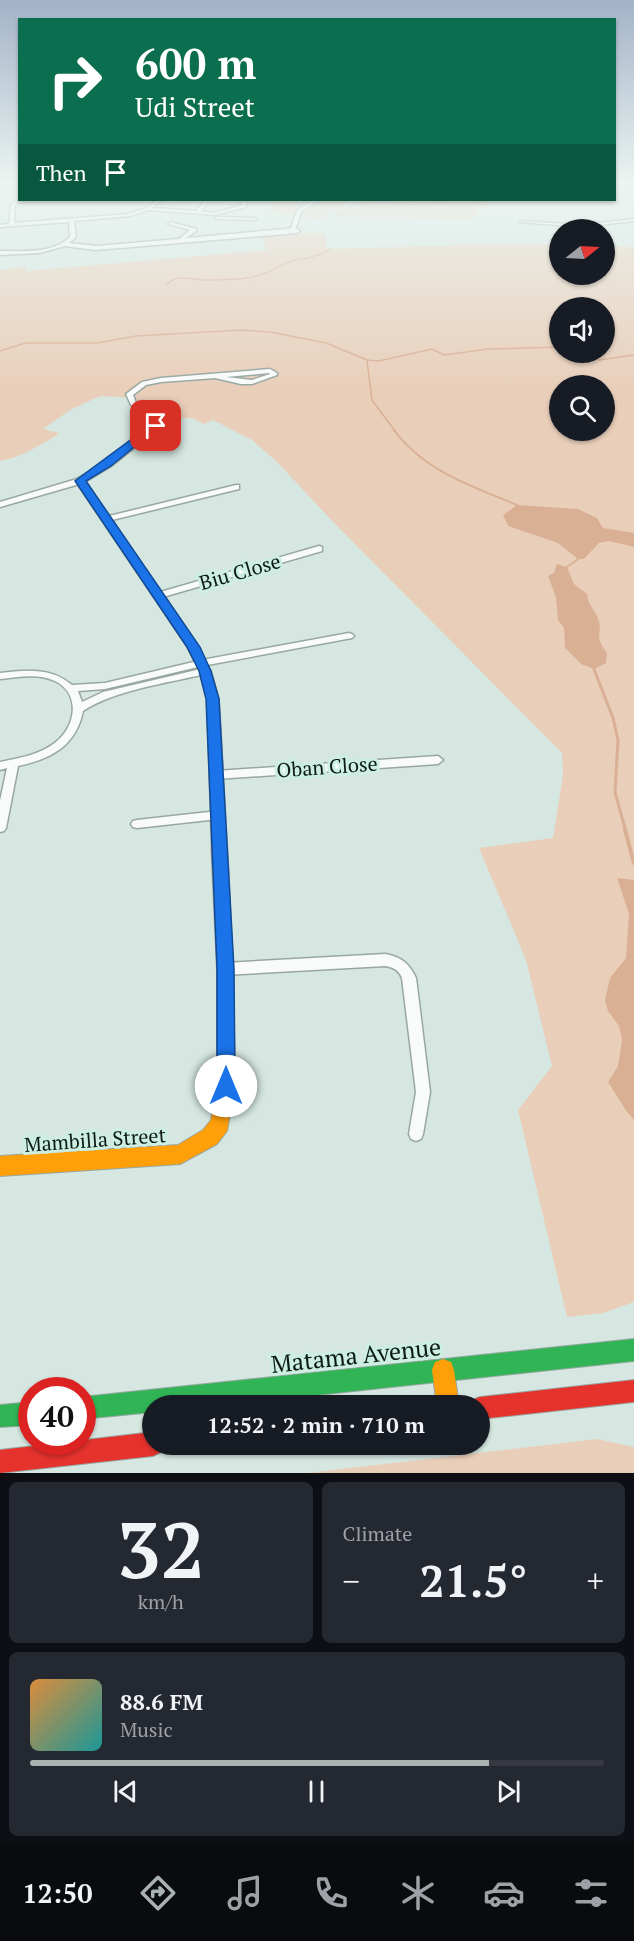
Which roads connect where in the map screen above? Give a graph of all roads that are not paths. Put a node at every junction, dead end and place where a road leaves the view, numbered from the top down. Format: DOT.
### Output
graph roads {
  1 [pos="37,250"];
  2 [pos="0,253"];
  3 [pos="207,375"];
  4 [pos="80,481"];
  5 [pos="236,487"];
  6 [pos="0,505"];
  7 [pos="108,519"];
  8 [pos="319,549"];
  9 [pos="160,595"];
  10 [pos="349,636"];
  11 [pos="0,667"];
  12 [pos="203,667"];
  13 [pos="16,673"];
  14 [pos="0,676"];
  15 [pos="71,688"];
  16 [pos="80,709"];
  17 [pos="438,760"];
  18 [pos="13,765"];
  19 [pos="0,766"];
  20 [pos="216,775"];
  21 [pos="218,815"];
  22 [pos="137,824"];
  23 [pos="0,828"];
  24 [pos="225,969"];
  25 [pos="416,1134"];
  26 [pos="0,1166"];
  27 [pos="634,1350"];
  28 [pos="443,1370"];
  29 [pos="634,1391"];
  30 [pos="446,1395"];
  31 [pos="96,1407"];
  32 [pos="490,1407"];
  33 [pos="18,1414"];
  34 [pos="0,1416"];
  35 [pos="142,1445"];
  36 [pos="0,1462"];
  1 -- 2 [label="street"];
  3 -- 3 [label="street"];
  3 -- 4 [label="street"];
  4 -- 6 [label="street"];
  4 -- 7 [label="street, Mambilla Street"];
  5 -- 7 [label="street"];
  7 -- 9 [label="street, Mambilla Street"];
  8 -- 9 [label="street, Biu Close"];
  9 -- 12 [label="street, Mambilla Street"];
  10 -- 12 [label="street"];
  11 -- 13 [label="street"];
  12 -- 15 [label="street"];
  12 -- 16 [label="street"];
  12 -- 20 [label="street, Mambilla Street"];
  13 -- 14 [label="street"];
  13 -- 15 [label="street"];
  15 -- 16 [label="street"];
  16 -- 18 [label="street"];
  17 -- 20 [label="street, Oban Close"];
  18 -- 19 [label="street"];
  18 -- 23 [label="street"];
  20 -- 21 [label="street, Mambilla Street"];
  21 -- 22 [label="street"];
  21 -- 24 [label="street, Mambilla Street"];
  24 -- 25 [label="street"];
  24 -- 26 [label="street, Mambilla Street"];
  27 -- 28 [label="street, Matama Avenue"];
  28 -- 30 [label="street"];
  28 -- 31 [label="street, Matama Avenue"];
  29 -- 32 [label="street"];
  33 -- 34 [label="street"];
  35 -- 36 [label="street"];
}
